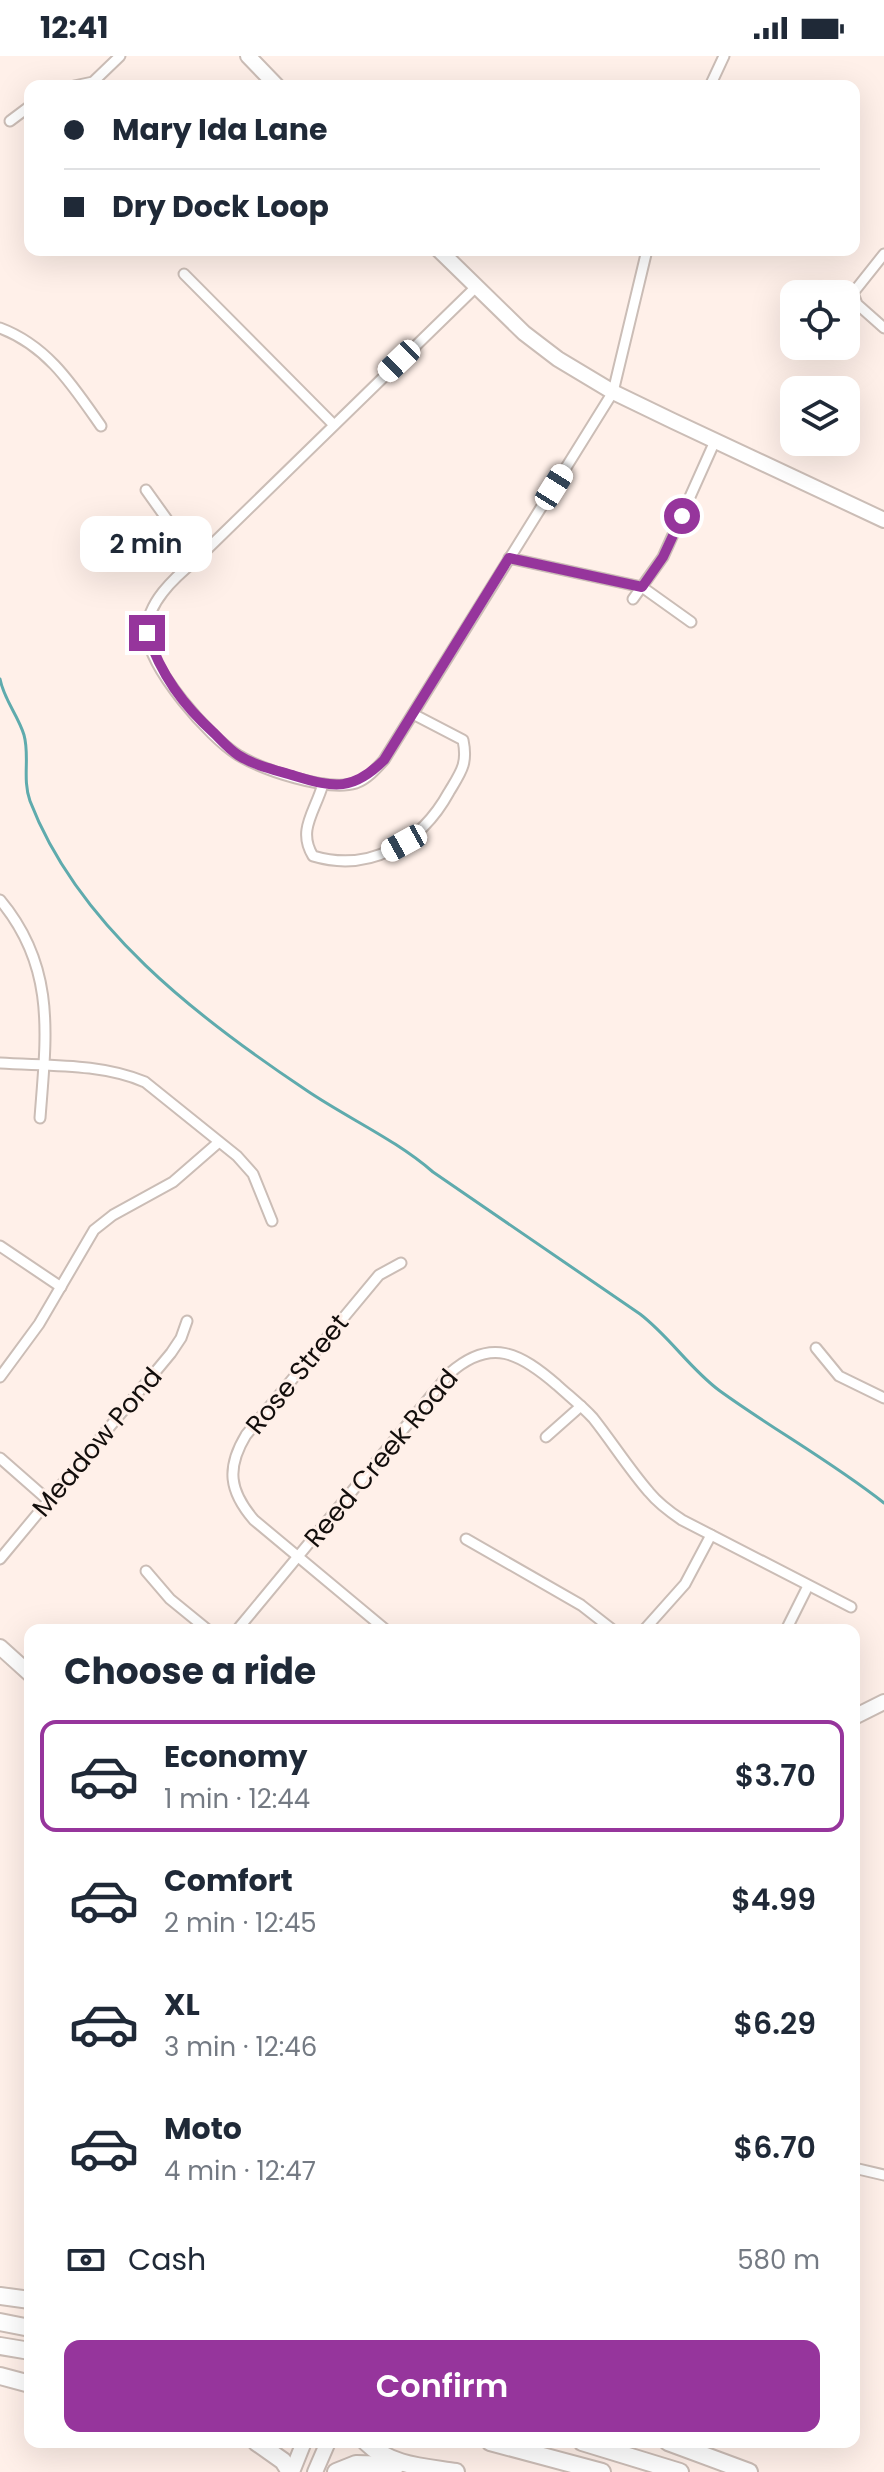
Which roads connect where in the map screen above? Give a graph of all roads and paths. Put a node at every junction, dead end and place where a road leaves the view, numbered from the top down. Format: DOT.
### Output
graph roads {
  1 [pos="120,56"];
  2 [pos="248,56"];
  3 [pos="724,56"];
  4 [pos="95,80"];
  5 [pos="271,80"];
  6 [pos="713,80"];
  7 [pos="24,110"];
  8 [pos="10,121"];
  9 [pos="884,254"];
  10 [pos="445,256"];
  11 [pos="646,256"];
  12 [pos="184,274"];
  13 [pos="476,287"];
  14 [pos="0,328"];
  15 [pos="884,328"];
  16 [pos="613,392"];
  17 [pos="333,424"];
  18 [pos="101,426"];
  19 [pos="715,441"];
  20 [pos="146,490"];
  21 [pos="884,520"];
  22 [pos="509,558"];
  23 [pos="196,560"];
  24 [pos="642,587"];
  25 [pos="633,599"];
  26 [pos="691,622"];
  27 [pos="413,714"];
  28 [pos="323,784"];
  29 [pos="0,900"];
  30 [pos="0,1063"];
  31 [pos="44,1066"];
  32 [pos="40,1118"];
  33 [pos="219,1142"];
  34 [pos="272,1221"];
  35 [pos="0,1246"];
  36 [pos="401,1263"];
  37 [pos="61,1287"];
  38 [pos="187,1321"];
  39 [pos="816,1348"];
  40 [pos="0,1377"];
  41 [pos="884,1398"];
  42 [pos="581,1406"];
  43 [pos="546,1437"];
  44 [pos="0,1458"];
  45 [pos="49,1501"];
  46 [pos="711,1535"];
  47 [pos="466,1539"];
  48 [pos="298,1557"];
  49 [pos="0,1559"];
  50 [pos="146,1571"];
  51 [pos="808,1586"];
  52 [pos="851,1607"];
  53 [pos="201,1624"];
  54 [pos="242,1624"];
  55 [pos="379,1624"];
  56 [pos="605,1624"];
  57 [pos="649,1624"];
  58 [pos="789,1624"];
  59 [pos="0,1647"];
  60 [pos="24,1669"];
  61 [pos="884,1702"];
  62 [pos="860,1714"];
  63 [pos="860,2169"];
  64 [pos="884,2175"];
  65 [pos="0,2296"];
  66 [pos="24,2299"];
  67 [pos="0,2322"];
  68 [pos="24,2327"];
  69 [pos="0,2346"];
  70 [pos="24,2350"];
  71 [pos="0,2376"];
  72 [pos="24,2382"];
  73 [pos="265,2448"];
  74 [pos="301,2448"];
  75 [pos="325,2448"];
  76 [pos="375,2448"];
  77 [pos="512,2448"];
  78 [pos="602,2448"];
  79 [pos="684,2448"];
  80 [pos="416,2466"];
  81 [pos="291,2472"];
  82 [pos="315,2472"];
  83 [pos="336,2472"];
  84 [pos="456,2472"];
  85 [pos="602,2472"];
  86 [pos="680,2472"];
  87 [pos="749,2472"];
  1 -- 4 [label="street"];
  2 -- 5 [label="main road"];
  3 -- 6 [label="street"];
  7 -- 8 [label="street"];
  9 -- 15 [label="street"];
  10 -- 13 [label="main road"];
  11 -- 16 [label="street"];
  12 -- 17 [label="street"];
  13 -- 16 [label="main road"];
  13 -- 17 [label="street"];
  14 -- 18 [label="street"];
  16 -- 19 [label="main road"];
  16 -- 22 [label="street"];
  17 -- 23 [label="street"];
  19 -- 21 [label="main road"];
  19 -- 24 [label="street"];
  20 -- 23 [label="street"];
  22 -- 24 [label="street"];
  22 -- 27 [label="street"];
  23 -- 28 [label="street"];
  24 -- 25 [label="street"];
  24 -- 26 [label="street"];
  27 -- 28 [label="street"];
  27 -- 28 [label="street"];
  29 -- 31 [label="street"];
  30 -- 31 [label="street"];
  31 -- 32 [label="street"];
  31 -- 33 [label="street"];
  33 -- 34 [label="street"];
  33 -- 37 [label="street"];
  35 -- 37 [label="street"];
  36 -- 48 [label="street, Rose Street"];
  37 -- 40 [label="street"];
  38 -- 45 [label="street, Meadow Pond"];
  39 -- 41 [label="street"];
  42 -- 43 [label="street"];
  42 -- 46 [label="street, Reed Creek Road"];
  42 -- 48 [label="street, Reed Creek Road"];
  44 -- 45 [label="street"];
  45 -- 49 [label="street, Meadow Pond"];
  46 -- 51 [label="street, Reed Creek Road"];
  46 -- 57 [label="street"];
  47 -- 56 [label="street"];
  48 -- 54 [label="street, Reed Creek Road"];
  48 -- 55 [label="street, Rose Street"];
  50 -- 53 [label="street"];
  51 -- 52 [label="street, Reed Creek Road"];
  51 -- 58 [label="street"];
  59 -- 60 [label="main road"];
  61 -- 62 [label="main road"];
  63 -- 64 [label="street"];
  65 -- 66 [label="highway"];
  67 -- 68 [label="highway"];
  69 -- 70 [label="highway"];
  71 -- 72 [label="highway"];
  73 -- 81 [label="highway"];
  74 -- 81 [label="main road"];
  75 -- 82 [label="main road"];
  76 -- 80 [label="highway"];
  77 -- 85 [label="highway"];
  78 -- 86 [label="highway"];
  79 -- 87 [label="highway"];
  80 -- 83 [label="highway"];
  80 -- 84 [label="highway"];
}
